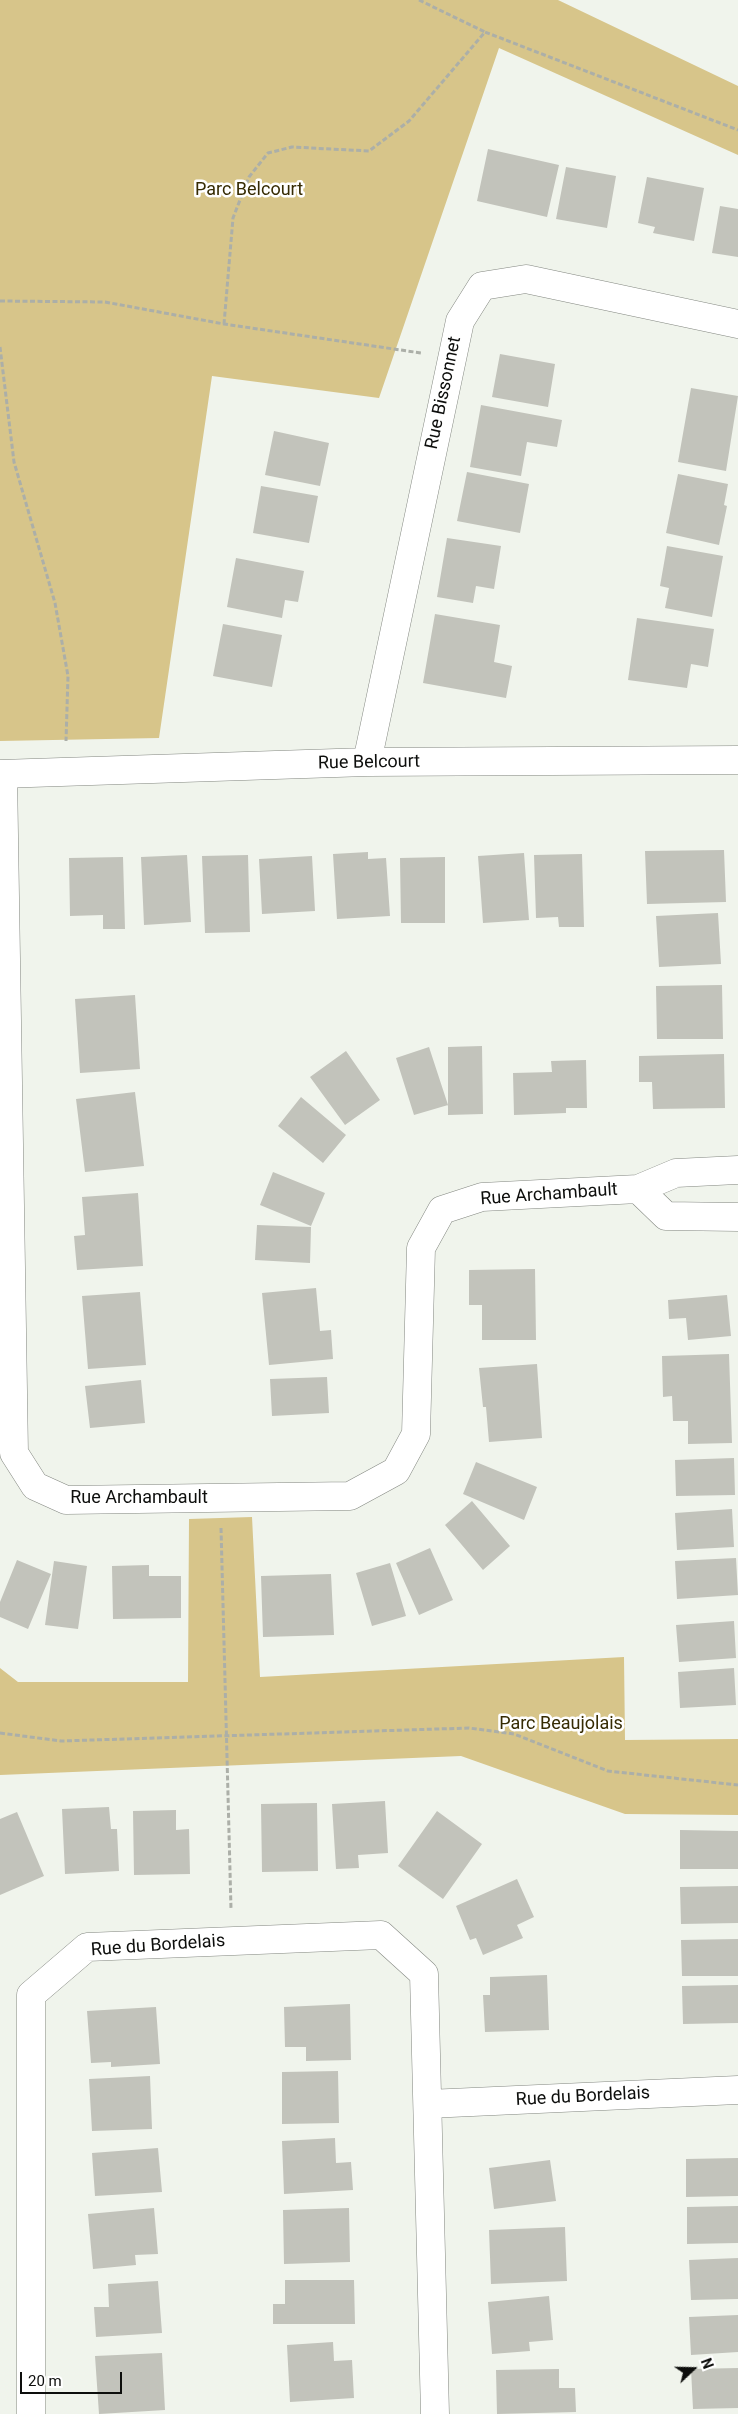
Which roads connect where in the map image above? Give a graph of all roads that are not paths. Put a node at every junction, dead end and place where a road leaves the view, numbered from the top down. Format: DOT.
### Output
graph roads {
  1 [pos="738,324"];
  2 [pos="738,760"];
  3 [pos="367,762"];
  4 [pos="2,774"];
  5 [pos="738,1170"];
  6 [pos="638,1188"];
  7 [pos="738,1217"];
  8 [pos="738,2090"];
  9 [pos="428,2104"];
  10 [pos="32,2414"];
  11 [pos="436,2414"];
  1 -- 3 [label="street, Rue Bissonnet"];
  2 -- 3 [label="street, Rue Belcourt"];
  3 -- 4 [label="street, Rue Belcourt"];
  4 -- 6 [label="street, Rue Archambault"];
  5 -- 6 [label="street, Rue Archambault"];
  6 -- 7 [label="street, Rue Archambault"];
  8 -- 9 [label="street, Rue du Bordelais"];
  9 -- 10 [label="street, Rue du Bordelais"];
  9 -- 11 [label="street, Rue du Bordelais"];
}
